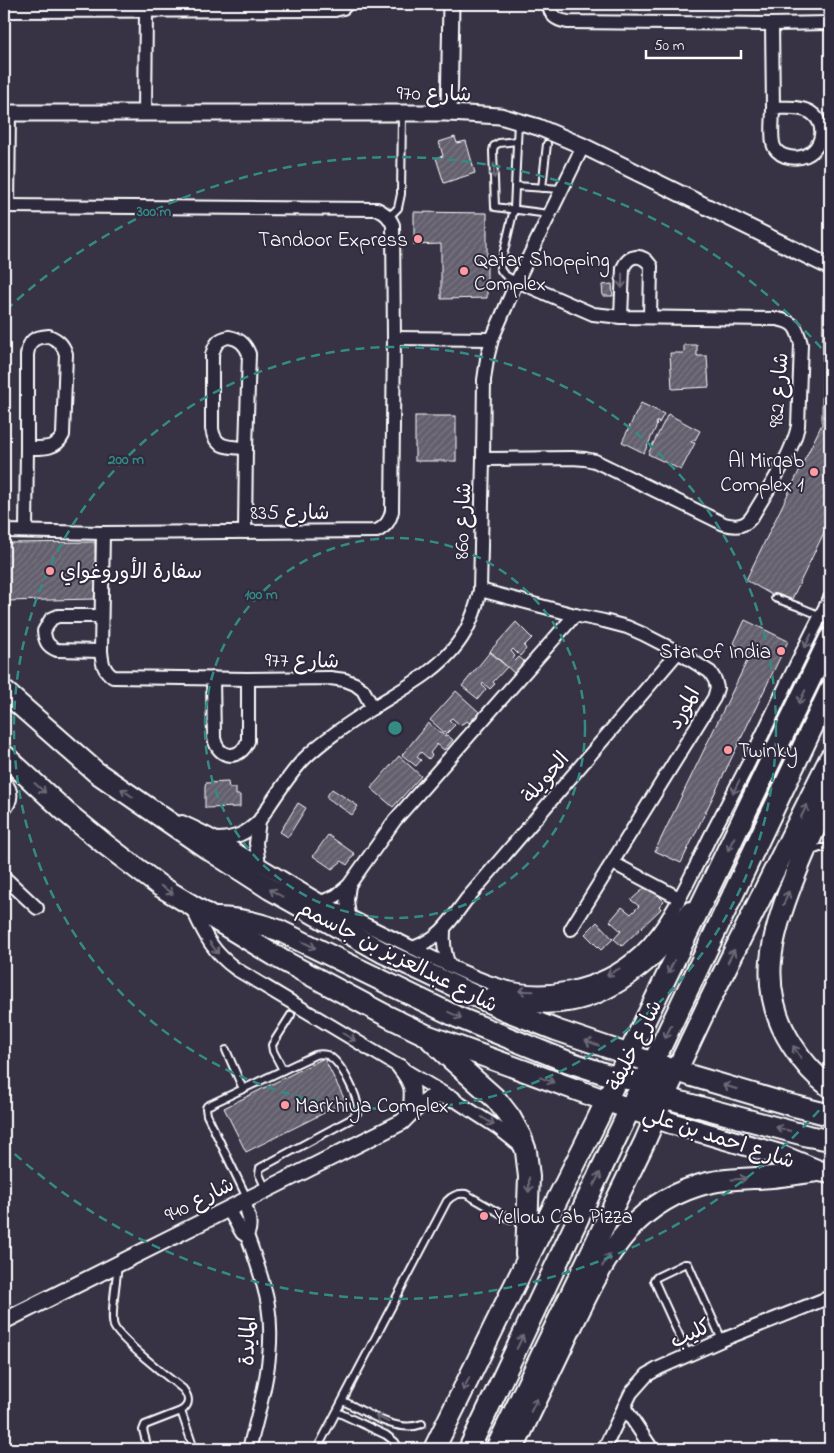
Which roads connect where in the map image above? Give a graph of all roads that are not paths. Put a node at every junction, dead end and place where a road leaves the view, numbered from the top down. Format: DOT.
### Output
graph roads {
  1 [pos="347,4"];
  2 [pos="451,4"];
  3 [pos="549,4"];
  4 [pos="91,7"];
  5 [pos="146,10"];
  6 [pos="4,11"];
  7 [pos="830,23"];
  8 [pos="772,24"];
  9 [pos="773,108"];
  10 [pos="7,113"];
  11 [pos="146,113"];
  12 [pos="402,113"];
  13 [pos="449,113"];
  14 [pos="518,120"];
  15 [pos="517,141"];
  16 [pos="547,144"];
  17 [pos="583,146"];
  18 [pos="516,186"];
  19 [pos="542,188"];
  20 [pos="562,189"];
  21 [pos="6,206"];
  22 [pos="514,210"];
  23 [pos="550,214"];
  24 [pos="389,217"];
  25 [pos="830,267"];
  26 [pos="516,281"];
  27 [pos="621,317"];
  28 [pos="650,317"];
  29 [pos="394,338"];
  30 [pos="492,339"];
  31 [pos="27,448"];
  32 [pos="246,448"];
  33 [pos="483,459"];
  34 [pos="4,531"];
  35 [pos="26,531"];
  36 [pos="103,532"];
  37 [pos="245,532"];
  38 [pos="480,590"];
  39 [pos="775,598"];
  40 [pos="830,598"];
  41 [pos="575,615"];
  42 [pos="101,616"];
  43 [pos="821,616"];
  44 [pos="830,638"];
  45 [pos="101,651"];
  46 [pos="678,652"];
  47 [pos="212,678"];
  48 [pos="248,679"];
  49 [pos="830,690"];
  50 [pos="4,691"];
  51 [pos="373,708"];
  52 [pos="4,755"];
  53 [pos="830,758"];
  54 [pos="4,782"];
  55 [pos="830,794"];
  56 [pos="6,809"];
  57 [pos="155,813"];
  58 [pos="259,821"];
  59 [pos="216,839"];
  60 [pos="830,848"];
  61 [pos="803,855"];
  62 [pos="613,863"];
  63 [pos="258,865"];
  64 [pos="4,876"];
  65 [pos="349,885"];
  66 [pos="708,892"];
  67 [pos="679,898"];
  68 [pos="321,902"];
  69 [pos="192,906"];
  70 [pos="38,908"];
  71 [pos="349,916"];
  72 [pos="212,917"];
  73 [pos="444,930"];
  74 [pos="571,930"];
  75 [pos="413,948"];
  76 [pos="446,973"];
  77 [pos="291,1015"];
  78 [pos="426,1035"];
  79 [pos="226,1050"];
  80 [pos="629,1055"];
  81 [pos="400,1068"];
  82 [pos="283,1070"];
  83 [pos="676,1071"];
  84 [pos="618,1078"];
  85 [pos="641,1086"];
  86 [pos="830,1087"];
  87 [pos="243,1089"];
  88 [pos="664,1097"];
  89 [pos="453,1099"];
  90 [pos="607,1101"];
  91 [pos="411,1112"];
  92 [pos="830,1115"];
  93 [pos="655,1117"];
  94 [pos="830,1140"];
  95 [pos="526,1151"];
  96 [pos="825,1172"];
  97 [pos="266,1189"];
  98 [pos="245,1200"];
  99 [pos="228,1209"];
  100 [pos="510,1219"];
  101 [pos="247,1235"];
  102 [pos="526,1262"];
  103 [pos="118,1263"];
  104 [pos="830,1297"];
  105 [pos="6,1315"];
  106 [pos="722,1340"];
  107 [pos="688,1355"];
  108 [pos="343,1401"];
  109 [pos="624,1407"];
  110 [pos="181,1411"];
  111 [pos="337,1412"];
  112 [pos="422,1424"];
  113 [pos="148,1449"];
  114 [pos="194,1449"];
  115 [pos="249,1449"];
  116 [pos="317,1449"];
  117 [pos="399,1449"];
  118 [pos="434,1449"];
  119 [pos="469,1449"];
  120 [pos="496,1449"];
  121 [pos="513,1449"];
  122 [pos="604,1449"];
  123 [pos="652,1449"];
  1 -- 5 [label="street"];
  2 -- 13 [label="street"];
  3 -- 8 [label="street"];
  4 -- 5 [label="street"];
  4 -- 6 [label="street"];
  5 -- 11 [label="street"];
  7 -- 8 [label="street"];
  8 -- 9 [label="street"];
  9 -- 9 [label="street"];
  10 -- 11 [label="street, شارع 970"];
  10 -- 21 [label="street"];
  11 -- 12 [label="street, شارع 970"];
  12 -- 13 [label="street, شارع 970"];
  12 -- 24 [label="lane"];
  13 -- 14 [label="street, شارع 970"];
  14 -- 15 [label="lane"];
  14 -- 17 [label="street, شارع 970"];
  15 -- 18 [label="lane"];
  15 -- 22 [label="lane, one-way"];
  16 -- 19 [label="lane"];
  17 -- 20 [label="street, شارع 860"];
  17 -- 25 [label="street, شارع 970"];
  18 -- 19 [label="lane"];
  18 -- 22 [label="lane"];
  19 -- 20 [label="lane"];
  20 -- 23 [label="street, شارع 860"];
  21 -- 24 [label="street"];
  22 -- 23 [label="lane"];
  22 -- 26 [label="lane"];
  23 -- 26 [label="street, شارع 860"];
  24 -- 29 [label="street, شارع 835"];
  26 -- 27 [label="street, شارع 982"];
  26 -- 30 [label="street, شارع 860"];
  27 -- 28 [label="street, شارع 982"];
  28 -- 27 [label="street, one-way"];
  28 -- 33 [label="street, شارع 982"];
  29 -- 30 [label="street"];
  29 -- 37 [label="street, شارع 835"];
  30 -- 33 [label="street, شارع 860"];
  31 -- 31 [label="street"];
  31 -- 35 [label="street"];
  32 -- 32 [label="street"];
  32 -- 37 [label="street"];
  33 -- 38 [label="street, شارع 860"];
  34 -- 35 [label="street, شارع 835"];
  35 -- 36 [label="street, شارع 835"];
  36 -- 37 [label="street, شارع 835"];
  36 -- 42 [label="street, شارع 977"];
  38 -- 41 [label="street, المورد"];
  38 -- 51 [label="street, شارع 860"];
  39 -- 43 [label="lane"];
  40 -- 43 [label="street"];
  41 -- 46 [label="street, المورد"];
  41 -- 65 [label="street"];
  42 -- 45 [label="street, شارع 977"];
  42 -- 45 [label="street"];
  43 -- 67 [label="street, one-way"];
  44 -- 66 [label="main road, شارع خليفة, one-way"];
  45 -- 47 [label="street, شارع 977"];
  46 -- 62 [label="street, المورد"];
  46 -- 73 [label="street, الحويلة"];
  47 -- 48 [label="street, شارع 977"];
  47 -- 48 [label="street, شارع 977"];
  48 -- 51 [label="street, شارع 977"];
  49 -- 85 [label="main road, one-way"];
  57 -- 50 [label="main road, شارع عبدالعزيز بن جاسمم, one-way"];
  51 -- 58 [label="street, شارع 860"];
  52 -- 69 [label="main road, one-way"];
  83 -- 53 [label="main road, one-way"];
  54 -- 56 [label="street"];
  55 -- 61 [label="main road"];
  57 -- 59 [label="street, شارع عبدالعزيز بن جاسمم"];
  76 -- 57 [label="main road, شارع عبدالعزيز بن جاسمم, one-way"];
  58 -- 59 [label="street, شارع 860"];
  58 -- 63 [label="street, شارع 860"];
  59 -- 63 [label="street, شارع عبدالعزيز بن جاسمم"];
  60 -- 61 [label="lane"];
  86 -- 61 [label="main road, one-way"];
  62 -- 67 [label="street"];
  62 -- 74 [label="street, المورد"];
  63 -- 68 [label="street, شارع عبدالعزيز بن جاسمم"];
  64 -- 70 [label="street"];
  65 -- 68 [label="street"];
  65 -- 71 [label="street"];
  66 -- 76 [label="main road"];
  66 -- 80 [label="main road, شارع خليفة, one-way"];
  67 -- 76 [label="street, شارع عبدالعزيز بن جاسمم, one-way"];
  68 -- 71 [label="street, شارع عبدالعزيز بن جاسمم"];
  69 -- 72 [label="main road"];
  69 -- 81 [label="street, one-way"];
  71 -- 75 [label="street, شارع عبدالعزيز بن جاسمم"];
  72 -- 78 [label="main road"];
  72 -- 84 [label="main road, one-way"];
  73 -- 75 [label="street, الحويلة"];
  73 -- 76 [label="street"];
  75 -- 76 [label="street, شارع عبدالعزيز بن جاسمم"];
  80 -- 76 [label="main road, شارع عبدالعزيز بن جاسمم, one-way"];
  77 -- 82 [label="lane"];
  78 -- 90 [label="main road, one-way"];
  78 -- 95 [label="main road"];
  79 -- 87 [label="lane"];
  80 -- 84 [label="main road, شارع خليفة"];
  80 -- 85 [label="main road"];
  81 -- 89 [label="street"];
  81 -- 91 [label="street"];
  82 -- 87 [label="lane"];
  82 -- 97 [label="lane"];
  83 -- 85 [label="main road, شارع احمد بن علي"];
  83 -- 88 [label="main road"];
  92 -- 83 [label="main road, شارع احمد بن علي, one-way"];
  84 -- 85 [label="main road"];
  84 -- 90 [label="main road, شارع خليفة"];
  85 -- 88 [label="main road"];
  85 -- 90 [label="main road, شارع احمد بن علي"];
  85 -- 93 [label="main road"];
  119 -- 85 [label="main road, one-way"];
  87 -- 98 [label="lane"];
  88 -- 93 [label="main road"];
  94 -- 88 [label="main road, one-way"];
  89 -- 91 [label="street, شارع 940"];
  89 -- 95 [label="street, one-way"];
  90 -- 102 [label="main road, شارع خليفة"];
  91 -- 97 [label="street, شارع 940"];
  93 -- 96 [label="main road, شارع احمد بن علي"];
  93 -- 120 [label="main road"];
  95 -- 102 [label="main road, one-way"];
  121 -- 96 [label="main road, one-way"];
  97 -- 98 [label="street, شارع 940"];
  98 -- 99 [label="street, شارع 940"];
  98 -- 101 [label="street, المايدة"];
  99 -- 101 [label="street, المايدة"];
  99 -- 103 [label="street, شارع 940"];
  100 -- 108 [label="lane"];
  101 -- 115 [label="street, المايدة"];
  102 -- 118 [label="main road, شارع خليفة, one-way"];
  103 -- 105 [label="street, شارع 940"];
  103 -- 110 [label="lane"];
  104 -- 106 [label="street, كليب"];
  106 -- 107 [label="street, كليب"];
  106 -- 107 [label="lane"];
  107 -- 109 [label="street, كليب"];
  108 -- 111 [label="lane"];
  112 -- 108 [label="lane, one-way"];
  109 -- 122 [label="street, كليب"];
  109 -- 123 [label="street"];
  110 -- 113 [label="lane"];
  110 -- 114 [label="lane"];
  111 -- 116 [label="lane"];
  111 -- 117 [label="lane"];
}
